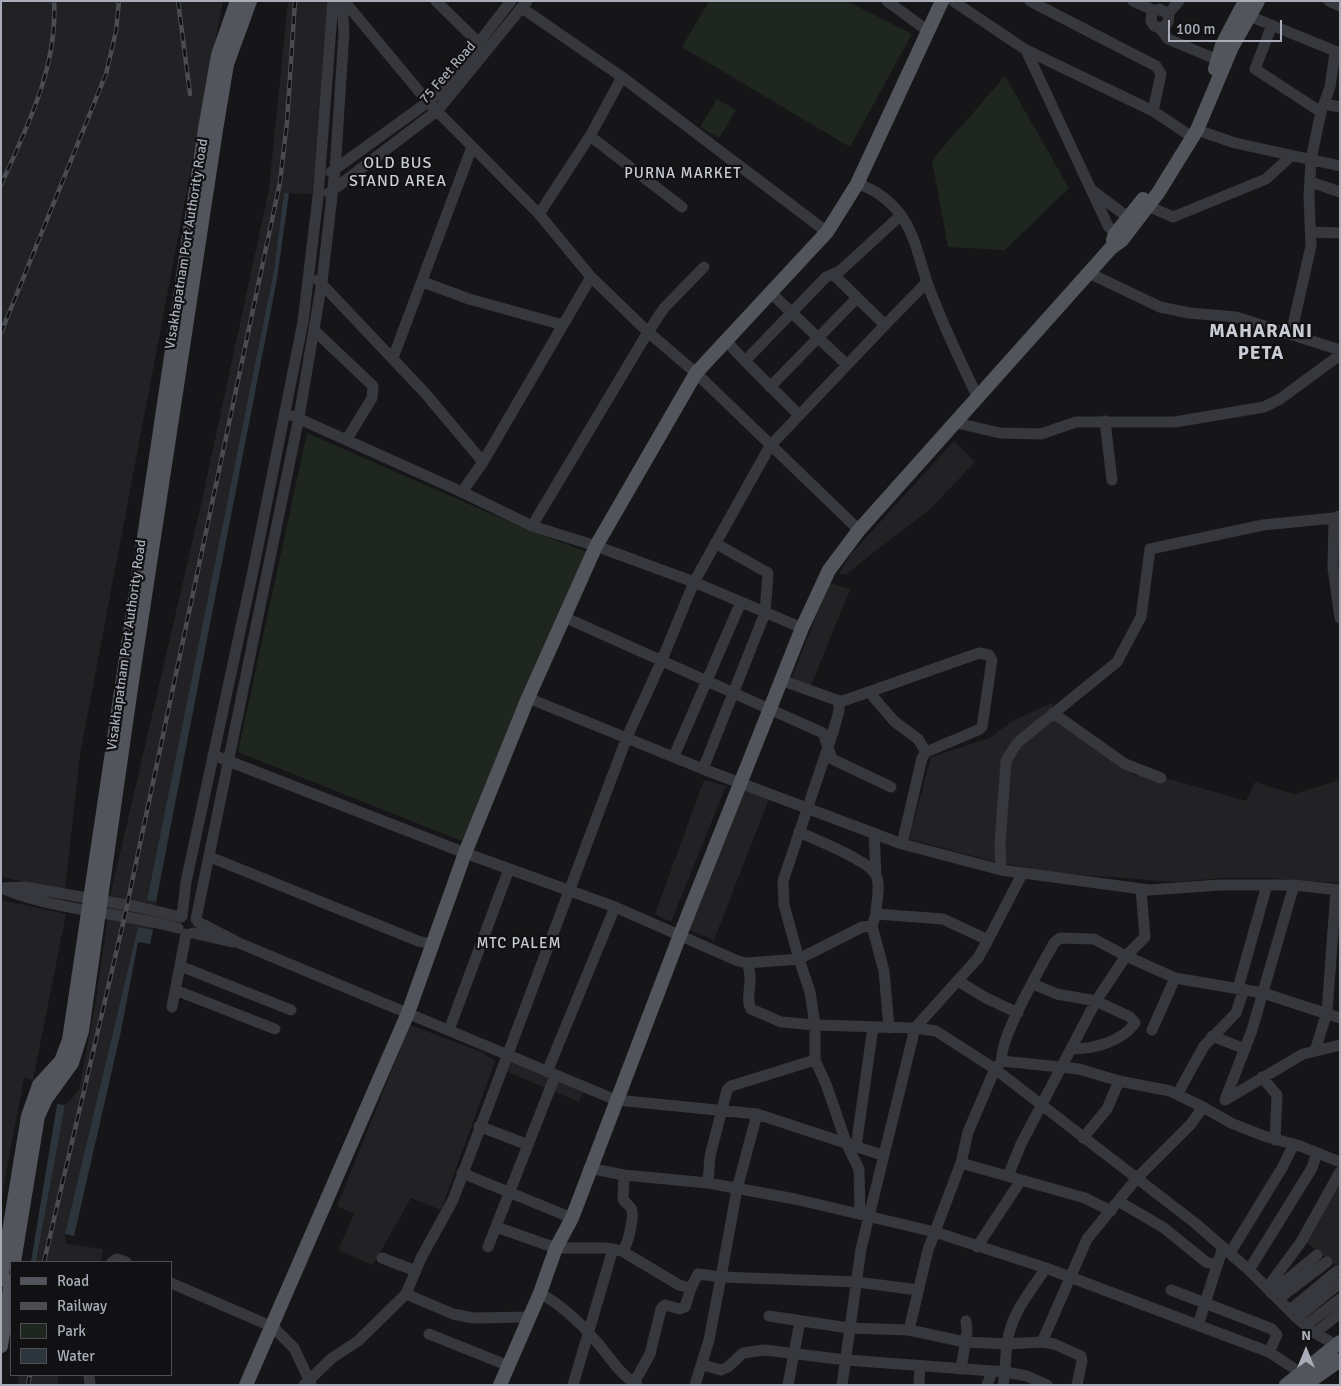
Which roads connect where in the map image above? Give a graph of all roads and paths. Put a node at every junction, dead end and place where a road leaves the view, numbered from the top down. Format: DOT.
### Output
graph roads {
  1 [pos="237,1"];
  2 [pos="250,1"];
  3 [pos="333,1"];
  4 [pos="343,1"];
  5 [pos="436,1"];
  6 [pos="887,1"];
  7 [pos="942,1"];
  8 [pos="953,1"];
  9 [pos="1030,1"];
  10 [pos="1133,1"];
  11 [pos="1179,1"];
  12 [pos="1244,1"];
  13 [pos="1258,1"];
  14 [pos="1329,1"];
  15 [pos="508,2"];
  16 [pos="525,4"];
  17 [pos="1340,6"];
  18 [pos="1155,10"];
  19 [pos="1168,14"];
  20 [pos="1249,16"];
  21 [pos="1272,25"];
  22 [pos="1160,28"];
  23 [pos="928,31"];
  24 [pos="483,47"];
  25 [pos="1026,50"];
  26 [pos="1338,52"];
  27 [pos="1218,60"];
  28 [pos="1336,72"];
  29 [pos="622,77"];
  30 [pos="428,102"];
  31 [pos="1340,107"];
  32 [pos="1323,108"];
  33 [pos="438,110"];
  34 [pos="1153,111"];
  35 [pos="1192,131"];
  36 [pos="590,136"];
  37 [pos="472,147"];
  38 [pos="1291,156"];
  39 [pos="1311,159"];
  40 [pos="1340,166"];
  41 [pos="335,170"];
  42 [pos="320,177"];
  43 [pos="1311,182"];
  44 [pos="857,184"];
  45 [pos="1090,188"];
  46 [pos="334,192"];
  47 [pos="1340,192"];
  48 [pos="318,197"];
  49 [pos="1148,206"];
  50 [pos="682,207"];
  51 [pos="539,214"];
  52 [pos="901,215"];
  53 [pos="1131,220"];
  54 [pos="827,232"];
  55 [pos="1311,232"];
  56 [pos="1340,233"];
  57 [pos="1116,241"];
  58 [pos="704,267"];
  59 [pos="1090,273"];
  60 [pos="309,274"];
  61 [pos="834,274"];
  62 [pos="591,277"];
  63 [pos="322,282"];
  64 [pos="423,282"];
  65 [pos="926,282"];
  66 [pos="772,293"];
  67 [pos="856,299"];
  68 [pos="792,314"];
  69 [pos="563,325"];
  70 [pos="885,325"];
  71 [pos="314,330"];
  72 [pos="648,332"];
  73 [pos="1292,334"];
  74 [pos="819,337"];
  75 [pos="725,340"];
  76 [pos="1340,350"];
  77 [pos="1340,355"];
  78 [pos="393,358"];
  79 [pos="745,361"];
  80 [pos="846,364"];
  81 [pos="696,373"];
  82 [pos="770,388"];
  83 [pos="978,398"];
  84 [pos="284,414"];
  85 [pos="799,415"];
  86 [pos="299,418"];
  87 [pos="1105,421"];
  88 [pos="957,423"];
  89 [pos="347,439"];
  90 [pos="770,446"];
  91 [pos="483,462"];
  92 [pos="1112,480"];
  93 [pos="462,492"];
  94 [pos="1337,517"];
  95 [pos="532,526"];
  96 [pos="859,530"];
  97 [pos="715,543"];
  98 [pos="596,546"];
  99 [pos="694,582"];
  100 [pos="740,602"];
  101 [pos="765,613"];
  102 [pos="564,617"];
  103 [pos="1340,618"];
  104 [pos="802,628"];
  105 [pos="662,660"];
  106 [pos="707,680"];
  107 [pos="781,680"];
  108 [pos="734,692"];
  109 [pos="869,692"];
  110 [pos="528,698"];
  111 [pos="839,701"];
  112 [pos="770,708"];
  113 [pos="1053,713"];
  114 [pos="627,737"];
  115 [pos="828,746"];
  116 [pos="926,752"];
  117 [pos="213,755"];
  118 [pos="674,756"];
  119 [pos="229,761"];
  120 [pos="703,769"];
  121 [pos="1161,778"];
  122 [pos="740,782"];
  123 [pos="891,787"];
  124 [pos="807,808"];
  125 [pos="799,832"];
  126 [pos="874,834"];
  127 [pos="902,844"];
  128 [pos="465,853"];
  129 [pos="210,857"];
  130 [pos="509,869"];
  131 [pos="1000,870"];
  132 [pos="1022,874"];
  133 [pos="876,875"];
  134 [pos="1267,886"];
  135 [pos="1294,886"];
  136 [pos="2,888"];
  137 [pos="1141,890"];
  138 [pos="1338,890"];
  139 [pos="568,891"];
  140 [pos="95,905"];
  141 [pos="615,907"];
  142 [pos="876,914"];
  143 [pos="188,924"];
  144 [pos="872,926"];
  145 [pos="680,935"];
  146 [pos="988,940"];
  147 [pos="434,945"];
  148 [pos="1126,956"];
  149 [pos="799,959"];
  150 [pos="747,963"];
  151 [pos="180,966"];
  152 [pos="1176,978"];
  153 [pos="958,981"];
  154 [pos="1033,984"];
  155 [pos="1241,989"];
  156 [pos="175,990"];
  157 [pos="1263,993"];
  158 [pos="1096,1002"];
  159 [pos="172,1007"];
  160 [pos="291,1010"];
  161 [pos="1327,1012"];
  162 [pos="408,1013"];
  163 [pos="1018,1013"];
  164 [pos="1339,1014"];
  165 [pos="814,1025"];
  166 [pos="873,1027"];
  167 [pos="889,1028"];
  168 [pos="915,1028"];
  169 [pos="275,1029"];
  170 [pos="449,1030"];
  171 [pos="1152,1030"];
  172 [pos="1212,1036"];
  173 [pos="1340,1045"];
  174 [pos="1071,1048"];
  175 [pos="1245,1049"];
  176 [pos="1315,1051"];
  177 [pos="506,1054"];
  178 [pos="815,1060"];
  179 [pos="998,1065"];
  180 [pos="1064,1066"];
  181 [pos="551,1074"];
  182 [pos="1262,1077"];
  183 [pos="1119,1081"];
  184 [pos="1178,1093"];
  185 [pos="616,1100"];
  186 [pos="1224,1100"];
  187 [pos="1041,1105"];
  188 [pos="1203,1107"];
  189 [pos="722,1109"];
  190 [pos="1214,1112"];
  191 [pos="757,1114"];
  192 [pos="479,1126"];
  193 [pos="1083,1138"];
  194 [pos="1276,1140"];
  195 [pos="1294,1144"];
  196 [pos="528,1145"];
  197 [pos="852,1146"];
  198 [pos="1318,1153"];
  199 [pos="882,1155"];
  200 [pos="1340,1162"];
  201 [pos="961,1163"];
  202 [pos="589,1168"];
  203 [pos="1340,1172"];
  204 [pos="462,1173"];
  205 [pos="624,1175"];
  206 [pos="1008,1176"];
  207 [pos="1137,1178"];
  208 [pos="1021,1180"];
  209 [pos="708,1184"];
  210 [pos="737,1189"];
  211 [pos="510,1193"];
  212 [pos="1118,1200"];
  213 [pos="1111,1211"];
  214 [pos="864,1213"];
  215 [pos="572,1218"];
  216 [pos="496,1226"];
  217 [pos="935,1232"];
  218 [pos="1301,1242"];
  219 [pos="488,1247"];
  220 [pos="977,1247"];
  221 [pos="556,1248"];
  222 [pos="618,1250"];
  223 [pos="1226,1250"];
  224 [pos="382,1258"];
  225 [pos="1322,1259"];
  226 [pos="14,1261"];
  227 [pos="1216,1265"];
  228 [pos="1046,1268"];
  229 [pos="1249,1270"];
  230 [pos="416,1271"];
  231 [pos="1338,1272"];
  232 [pos="721,1277"];
  233 [pos="1070,1279"];
  234 [pos="1,1280"];
  235 [pos="857,1282"];
  236 [pos="172,1283"];
  237 [pos="1340,1283"];
  238 [pos="10,1288"];
  239 [pos="691,1288"];
  240 [pos="918,1290"];
  241 [pos="1171,1290"];
  242 [pos="540,1293"];
  243 [pos="1272,1293"];
  244 [pos="406,1294"];
  245 [pos="1340,1299"];
  246 [pos="1204,1301"];
  247 [pos="1340,1313"];
  248 [pos="769,1316"];
  249 [pos="530,1317"];
  250 [pos="1298,1317"];
  251 [pos="800,1320"];
  252 [pos="966,1321"];
  253 [pos="1198,1325"];
  254 [pos="273,1327"];
  255 [pos="849,1328"];
  256 [pos="910,1330"];
  257 [pos="587,1332"];
  258 [pos="1315,1333"];
  259 [pos="429,1334"];
  260 [pos="965,1342"];
  261 [pos="1042,1342"];
  262 [pos="1007,1344"];
  263 [pos="1338,1344"];
  264 [pos="1,1346"];
  265 [pos="1269,1352"];
  266 [pos="795,1354"];
  267 [pos="846,1360"];
  268 [pos="1340,1360"];
  269 [pos="702,1365"];
  270 [pos="509,1366"];
  271 [pos="920,1366"];
  272 [pos="961,1369"];
  273 [pos="992,1372"];
  274 [pos="1006,1372"];
  275 [pos="1306,1379"];
  276 [pos="308,1383"];
  277 [pos="635,1384"];
  278 [pos="246,1385"];
  279 [pos="500,1385"];
  280 [pos="573,1385"];
  281 [pos="695,1385"];
  282 [pos="788,1385"];
  283 [pos="842,1385"];
  284 [pos="919,1385"];
  285 [pos="987,1385"];
  286 [pos="1003,1385"];
  287 [pos="1047,1385"];
  288 [pos="1077,1385"];
  289 [pos="1286,1385"];
  1 -- 140 [label="main road, Visakhapatnam Port Authority Road"];
  2 -- 140 [label="main road, Visakhapatnam Port Authority Road"];
  3 -- 42 [label="street"];
  4 -- 30 [label="street"];
  4 -- 41 [label="street"];
  5 -- 24 [label="street"];
  6 -- 23 [label="street"];
  7 -- 23 [label="main road"];
  8 -- 25 [label="street"];
  9 -- 34 [label="street"];
  10 -- 18 [label="street"];
  11 -- 19 [label="street"];
  12 -- 27 [label="main road"];
  13 -- 20 [label="main road"];
  14 -- 17 [label="street"];
  15 -- 24 [label="street, 75 Feet Road"];
  16 -- 24 [label="street, 75 Feet Road"];
  16 -- 29 [label="street"];
  18 -- 19 [label="street"];
  18 -- 22 [label="street"];
  19 -- 22 [label="street"];
  20 -- 21 [label="street"];
  20 -- 35 [label="main road"];
  21 -- 26 [label="street"];
  21 -- 32 [label="street"];
  22 -- 27 [label="street"];
  23 -- 44 [label="main road"];
  24 -- 30 [label="street, 75 Feet Road"];
  24 -- 33 [label="street, 75 Feet Road"];
  25 -- 34 [label="street"];
  25 -- 45 [label="street"];
  26 -- 28 [label="street"];
  27 -- 35 [label="main road"];
  28 -- 32 [label="street"];
  29 -- 36 [label="street"];
  29 -- 54 [label="street"];
  30 -- 33 [label="street"];
  30 -- 41 [label="street, 75 Feet Road"];
  31 -- 32 [label="street"];
  32 -- 39 [label="street"];
  33 -- 37 [label="street"];
  33 -- 46 [label="street, 75 Feet Road"];
  34 -- 35 [label="street"];
  35 -- 38 [label="street"];
  35 -- 49 [label="main road"];
  35 -- 53 [label="main road"];
  36 -- 50 [label="street"];
  36 -- 51 [label="street"];
  37 -- 51 [label="street"];
  37 -- 64 [label="street"];
  38 -- 39 [label="street"];
  38 -- 49 [label="street"];
  39 -- 40 [label="street"];
  39 -- 43 [label="street"];
  41 -- 42 [label="street, 75 Feet Road"];
  41 -- 46 [label="street"];
  42 -- 48 [label="street"];
  43 -- 47 [label="street"];
  43 -- 55 [label="street"];
  44 -- 52 [label="street"];
  44 -- 54 [label="main road"];
  45 -- 53 [label="street"];
  45 -- 57 [label="street"];
  46 -- 48 [label="street"];
  46 -- 63 [label="street"];
  48 -- 60 [label="street"];
  49 -- 53 [label="main road"];
  51 -- 62 [label="street"];
  52 -- 61 [label="street"];
  52 -- 65 [label="street"];
  53 -- 57 [label="main road"];
  54 -- 66 [label="main road"];
  55 -- 56 [label="street"];
  55 -- 73 [label="street"];
  57 -- 59 [label="main road"];
  58 -- 72 [label="street"];
  59 -- 73 [label="street"];
  59 -- 83 [label="main road"];
  60 -- 63 [label="street"];
  60 -- 84 [label="street"];
  61 -- 67 [label="street"];
  61 -- 68 [label="street"];
  62 -- 69 [label="street"];
  62 -- 72 [label="street"];
  63 -- 71 [label="street"];
  63 -- 78 [label="street"];
  64 -- 69 [label="street"];
  64 -- 78 [label="street"];
  65 -- 70 [label="street"];
  65 -- 83 [label="street"];
  66 -- 68 [label="street"];
  66 -- 75 [label="main road"];
  67 -- 70 [label="street"];
  67 -- 74 [label="street"];
  68 -- 74 [label="street"];
  68 -- 79 [label="street"];
  69 -- 91 [label="street"];
  70 -- 80 [label="street"];
  71 -- 86 [label="street"];
  71 -- 89 [label="street"];
  72 -- 81 [label="street"];
  72 -- 95 [label="street"];
  73 -- 76 [label="street"];
  74 -- 80 [label="street"];
  74 -- 82 [label="street"];
  75 -- 79 [label="street"];
  75 -- 81 [label="main road"];
  77 -- 87 [label="street"];
  78 -- 91 [label="street"];
  79 -- 82 [label="street"];
  80 -- 85 [label="street"];
  81 -- 90 [label="street"];
  81 -- 98 [label="main road"];
  82 -- 85 [label="street"];
  83 -- 88 [label="main road"];
  84 -- 86 [label="street"];
  84 -- 117 [label="street"];
  85 -- 90 [label="street"];
  86 -- 89 [label="street"];
  86 -- 119 [label="street"];
  87 -- 88 [label="street"];
  87 -- 92 [label="street"];
  88 -- 96 [label="main road"];
  89 -- 93 [label="street"];
  90 -- 96 [label="street"];
  90 -- 97 [label="street"];
  91 -- 93 [label="street"];
  93 -- 95 [label="street"];
  94 -- 103 [label="street"];
  94 -- 113 [label="street"];
  95 -- 98 [label="street"];
  96 -- 104 [label="main road"];
  97 -- 99 [label="street"];
  97 -- 101 [label="street"];
  98 -- 99 [label="street"];
  98 -- 102 [label="main road"];
  99 -- 100 [label="street"];
  99 -- 105 [label="street"];
  100 -- 101 [label="street"];
  100 -- 106 [label="street"];
  101 -- 104 [label="street"];
  101 -- 108 [label="street"];
  102 -- 105 [label="street"];
  102 -- 110 [label="main road"];
  104 -- 107 [label="main road"];
  105 -- 106 [label="street"];
  105 -- 114 [label="street"];
  106 -- 108 [label="street"];
  106 -- 118 [label="street"];
  107 -- 111 [label="street"];
  107 -- 112 [label="main road"];
  108 -- 112 [label="street"];
  108 -- 120 [label="street"];
  109 -- 111 [label="street"];
  109 -- 116 [label="street"];
  109 -- 116 [label="street"];
  110 -- 114 [label="street"];
  110 -- 128 [label="main road"];
  111 -- 115 [label="street"];
  112 -- 115 [label="street"];
  112 -- 122 [label="main road"];
  113 -- 121 [label="street"];
  113 -- 131 [label="street"];
  114 -- 118 [label="street"];
  114 -- 139 [label="street"];
  115 -- 123 [label="street"];
  115 -- 124 [label="street"];
  116 -- 127 [label="street"];
  117 -- 119 [label="street"];
  117 -- 143 [label="street"];
  118 -- 120 [label="street"];
  119 -- 128 [label="street"];
  119 -- 129 [label="street"];
  120 -- 122 [label="street"];
  122 -- 124 [label="street"];
  122 -- 145 [label="main road"];
  124 -- 125 [label="street"];
  124 -- 126 [label="street"];
  125 -- 133 [label="street"];
  125 -- 149 [label="street"];
  126 -- 127 [label="street"];
  126 -- 133 [label="street"];
  127 -- 131 [label="street"];
  128 -- 130 [label="street"];
  128 -- 147 [label="main road"];
  129 -- 143 [label="street"];
  129 -- 147 [label="street"];
  130 -- 139 [label="street"];
  130 -- 170 [label="street"];
  131 -- 132 [label="street"];
  132 -- 137 [label="street"];
  132 -- 146 [label="street"];
  133 -- 142 [label="street"];
  134 -- 135 [label="street"];
  134 -- 137 [label="street"];
  134 -- 155 [label="street"];
  135 -- 138 [label="street"];
  135 -- 157 [label="street"];
  136 -- 140 [label="street"];
  137 -- 148 [label="street"];
  138 -- 161 [label="street"];
  139 -- 141 [label="street"];
  139 -- 177 [label="street"];
  140 -- 143 [label="street"];
  140 -- 226 [label="main road, Visakhapatnam Port Authority Road"];
  140 -- 234 [label="main road, Visakhapatnam Port Authority Road"];
  141 -- 145 [label="street"];
  141 -- 181 [label="street"];
  142 -- 144 [label="street"];
  142 -- 146 [label="street"];
  143 -- 151 [label="street"];
  143 -- 162 [label="street"];
  144 -- 149 [label="street"];
  144 -- 167 [label="street"];
  145 -- 150 [label="street"];
  145 -- 185 [label="main road"];
  146 -- 153 [label="street"];
  147 -- 162 [label="main road"];
  148 -- 152 [label="street"];
  148 -- 154 [label="street"];
  148 -- 158 [label="street"];
  149 -- 150 [label="street"];
  149 -- 165 [label="street"];
  150 -- 165 [label="street"];
  151 -- 156 [label="street"];
  151 -- 160 [label="street"];
  152 -- 155 [label="street"];
  152 -- 171 [label="street"];
  153 -- 163 [label="street"];
  153 -- 168 [label="street"];
  154 -- 158 [label="street"];
  154 -- 163 [label="street"];
  155 -- 157 [label="street"];
  155 -- 172 [label="street"];
  156 -- 159 [label="street"];
  156 -- 169 [label="street"];
  157 -- 161 [label="street"];
  157 -- 175 [label="street"];
  158 -- 174 [label="street"];
  158 -- 174 [label="street"];
  161 -- 164 [label="street"];
  161 -- 176 [label="street"];
  162 -- 170 [label="street"];
  162 -- 254 [label="main road"];
  163 -- 179 [label="street"];
  165 -- 166 [label="street"];
  165 -- 178 [label="street"];
  166 -- 167 [label="street"];
  166 -- 197 [label="street"];
  167 -- 168 [label="street"];
  168 -- 179 [label="street"];
  168 -- 199 [label="street"];
  170 -- 177 [label="street"];
  172 -- 175 [label="street"];
  172 -- 184 [label="street"];
  173 -- 176 [label="street"];
  174 -- 180 [label="street"];
  175 -- 186 [label="street"];
  176 -- 182 [label="street"];
  177 -- 181 [label="street"];
  177 -- 192 [label="street"];
  178 -- 189 [label="street"];
  178 -- 197 [label="street"];
  179 -- 180 [label="street"];
  179 -- 187 [label="street"];
  179 -- 201 [label="street"];
  180 -- 183 [label="street"];
  180 -- 187 [label="street"];
  181 -- 185 [label="street"];
  181 -- 196 [label="street"];
  182 -- 186 [label="street"];
  182 -- 194 [label="street"];
  183 -- 184 [label="street"];
  183 -- 193 [label="street"];
  184 -- 188 [label="street"];
  185 -- 189 [label="street"];
  185 -- 202 [label="main road"];
  186 -- 190 [label="street"];
  187 -- 193 [label="street"];
  187 -- 206 [label="street"];
  188 -- 190 [label="street"];
  188 -- 207 [label="street"];
  189 -- 191 [label="street"];
  189 -- 209 [label="street"];
  190 -- 194 [label="street"];
  191 -- 197 [label="street"];
  191 -- 210 [label="street"];
  192 -- 196 [label="street"];
  192 -- 204 [label="street"];
  193 -- 207 [label="street"];
  194 -- 195 [label="street"];
  195 -- 198 [label="street"];
  195 -- 223 [label="street"];
  196 -- 211 [label="street"];
  197 -- 199 [label="street"];
  197 -- 214 [label="street"];
  198 -- 200 [label="street"];
  198 -- 229 [label="street"];
  199 -- 214 [label="street"];
  201 -- 206 [label="street"];
  201 -- 217 [label="street"];
  202 -- 205 [label="street"];
  202 -- 215 [label="main road"];
  203 -- 218 [label="street"];
  204 -- 211 [label="street"];
  204 -- 230 [label="street"];
  205 -- 209 [label="street"];
  205 -- 222 [label="street"];
  206 -- 208 [label="street"];
  207 -- 212 [label="street"];
  207 -- 223 [label="street"];
  208 -- 213 [label="street"];
  208 -- 220 [label="street"];
  209 -- 210 [label="street"];
  210 -- 214 [label="street"];
  210 -- 232 [label="street"];
  211 -- 215 [label="street"];
  211 -- 216 [label="street"];
  212 -- 213 [label="street"];
  212 -- 227 [label="street"];
  213 -- 233 [label="street"];
  214 -- 217 [label="street"];
  214 -- 235 [label="street"];
  215 -- 221 [label="main road"];
  216 -- 219 [label="street"];
  216 -- 221 [label="street"];
  217 -- 220 [label="street"];
  217 -- 240 [label="street"];
  218 -- 225 [label="street"];
  218 -- 243 [label="street"];
  220 -- 228 [label="street"];
  221 -- 222 [label="street"];
  221 -- 242 [label="main road"];
  222 -- 239 [label="street"];
  222 -- 257 [label="street"];
  223 -- 227 [label="street"];
  223 -- 229 [label="street"];
  224 -- 230 [label="street"];
  225 -- 231 [label="street"];
  225 -- 243 [label="street"];
  227 -- 246 [label="street"];
  228 -- 233 [label="street"];
  228 -- 262 [label="street"];
  229 -- 243 [label="street"];
  230 -- 244 [label="street"];
  231 -- 250 [label="street"];
  232 -- 235 [label="street"];
  232 -- 239 [label="street"];
  232 -- 269 [label="street"];
  233 -- 253 [label="street"];
  233 -- 261 [label="street"];
  235 -- 240 [label="street"];
  235 -- 255 [label="street"];
  236 -- 254 [label="street"];
  237 -- 250 [label="street"];
  238 -- 264 [label="main road"];
  239 -- 277 [label="street"];
  240 -- 256 [label="street"];
  241 -- 246 [label="street"];
  242 -- 249 [label="main road"];
  242 -- 257 [label="street"];
  243 -- 250 [label="street"];
  244 -- 249 [label="street"];
  244 -- 276 [label="street"];
  245 -- 250 [label="street"];
  246 -- 253 [label="street"];
  246 -- 265 [label="street"];
  247 -- 258 [label="street"];
  248 -- 251 [label="street"];
  249 -- 270 [label="main road"];
  250 -- 258 [label="street"];
  251 -- 255 [label="street"];
  251 -- 266 [label="street"];
  252 -- 260 [label="street"];
  253 -- 265 [label="street"];
  254 -- 276 [label="street"];
  254 -- 278 [label="main road"];
  255 -- 256 [label="street"];
  255 -- 267 [label="street"];
  256 -- 260 [label="street"];
  257 -- 277 [label="street"];
  257 -- 280 [label="street"];
  258 -- 263 [label="street"];
  259 -- 270 [label="street"];
  260 -- 262 [label="street"];
  260 -- 272 [label="street"];
  261 -- 262 [label="street"];
  261 -- 288 [label="street"];
  262 -- 274 [label="street"];
  263 -- 275 [label="main road"];
  265 -- 275 [label="street"];
  266 -- 267 [label="street"];
  266 -- 269 [label="street"];
  266 -- 282 [label="street"];
  267 -- 271 [label="street"];
  267 -- 283 [label="street"];
  268 -- 275 [label="main road"];
  269 -- 281 [label="street"];
  270 -- 279 [label="main road"];
  271 -- 272 [label="street"];
  271 -- 284 [label="street"];
  272 -- 273 [label="street"];
  273 -- 274 [label="street"];
  273 -- 285 [label="street"];
  274 -- 286 [label="street"];
  274 -- 287 [label="street"];
  275 -- 289 [label="main road"];
}
